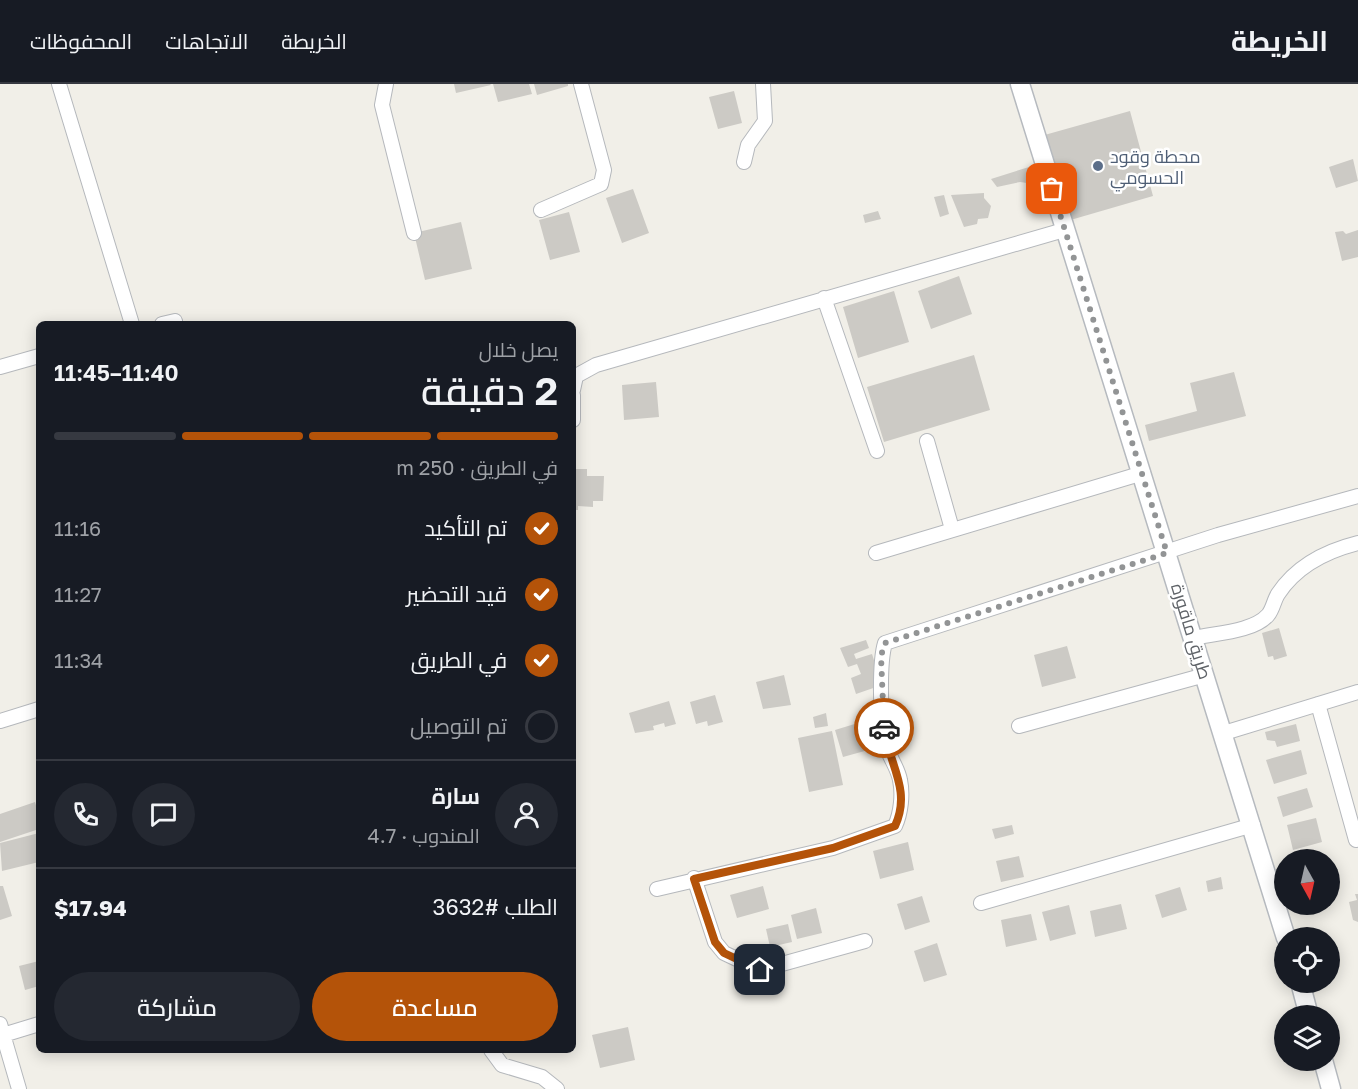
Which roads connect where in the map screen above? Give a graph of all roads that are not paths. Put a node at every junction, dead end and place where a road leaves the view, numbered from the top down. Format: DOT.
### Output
graph roads {
  1 [pos="59,84"];
  2 [pos="386,84"];
  3 [pos="581,84"];
  4 [pos="763,84"];
  5 [pos="1020,84"];
  6 [pos="744,162"];
  7 [pos="541,210"];
  8 [pos="1064,230"];
  9 [pos="414,233"];
  10 [pos="824,298"];
  11 [pos="131,321"];
  12 [pos="36,357"];
  13 [pos="0,367"];
  14 [pos="576,376"];
  15 [pos="927,441"];
  16 [pos="877,451"];
  17 [pos="1143,472"];
  18 [pos="1358,496"];
  19 [pos="952,530"];
  20 [pos="1358,543"];
  21 [pos="876,553"];
  22 [pos="1167,553"];
  23 [pos="1194,638"];
  24 [pos="1205,675"];
  25 [pos="1358,692"];
  26 [pos="1318,704"];
  27 [pos="36,710"];
  28 [pos="0,721"];
  29 [pos="1019,726"];
  30 [pos="1224,733"];
  31 [pos="1253,825"];
  32 [pos="1356,840"];
  33 [pos="694,879"];
  34 [pos="657,889"];
  35 [pos="981,903"];
  36 [pos="1283,927"];
  37 [pos="865,941"];
  38 [pos="36,1024"];
  39 [pos="2,1030"];
  40 [pos="493,1053"];
  41 [pos="1326,1071"];
  42 [pos="7,1074"];
  43 [pos="19,1089"];
  44 [pos="557,1089"];
  45 [pos="1331,1089"];
  1 -- 11 [label="street"];
  2 -- 9 [label="street"];
  3 -- 7 [label="street"];
  4 -- 6 [label="street"];
  5 -- 8 [label="street, طريق ماقورة"];
  8 -- 10 [label="street"];
  8 -- 17 [label="street, طريق ماقورة"];
  10 -- 14 [label="street"];
  10 -- 16 [label="street"];
  12 -- 13 [label="street"];
  15 -- 19 [label="street"];
  17 -- 19 [label="street"];
  17 -- 22 [label="street, طريق ماقورة"];
  18 -- 22 [label="street"];
  19 -- 21 [label="street"];
  20 -- 23 [label="street"];
  22 -- 23 [label="street, طريق ماقورة"];
  22 -- 33 [label="street"];
  23 -- 24 [label="street, طريق ماقورة"];
  24 -- 29 [label="street"];
  24 -- 30 [label="street, طريق ماقورة"];
  25 -- 26 [label="street"];
  26 -- 30 [label="street"];
  26 -- 32 [label="street"];
  27 -- 28 [label="street"];
  30 -- 31 [label="street, طريق ماقورة"];
  31 -- 35 [label="street"];
  31 -- 36 [label="street, طريق ماقورة"];
  33 -- 34 [label="street"];
  33 -- 37 [label="street"];
  38 -- 39 [label="street"];
  39 -- 42 [label="street"];
  40 -- 44 [label="street"];
  41 -- 45 [label="street"];
  42 -- 43 [label="street"];
}
